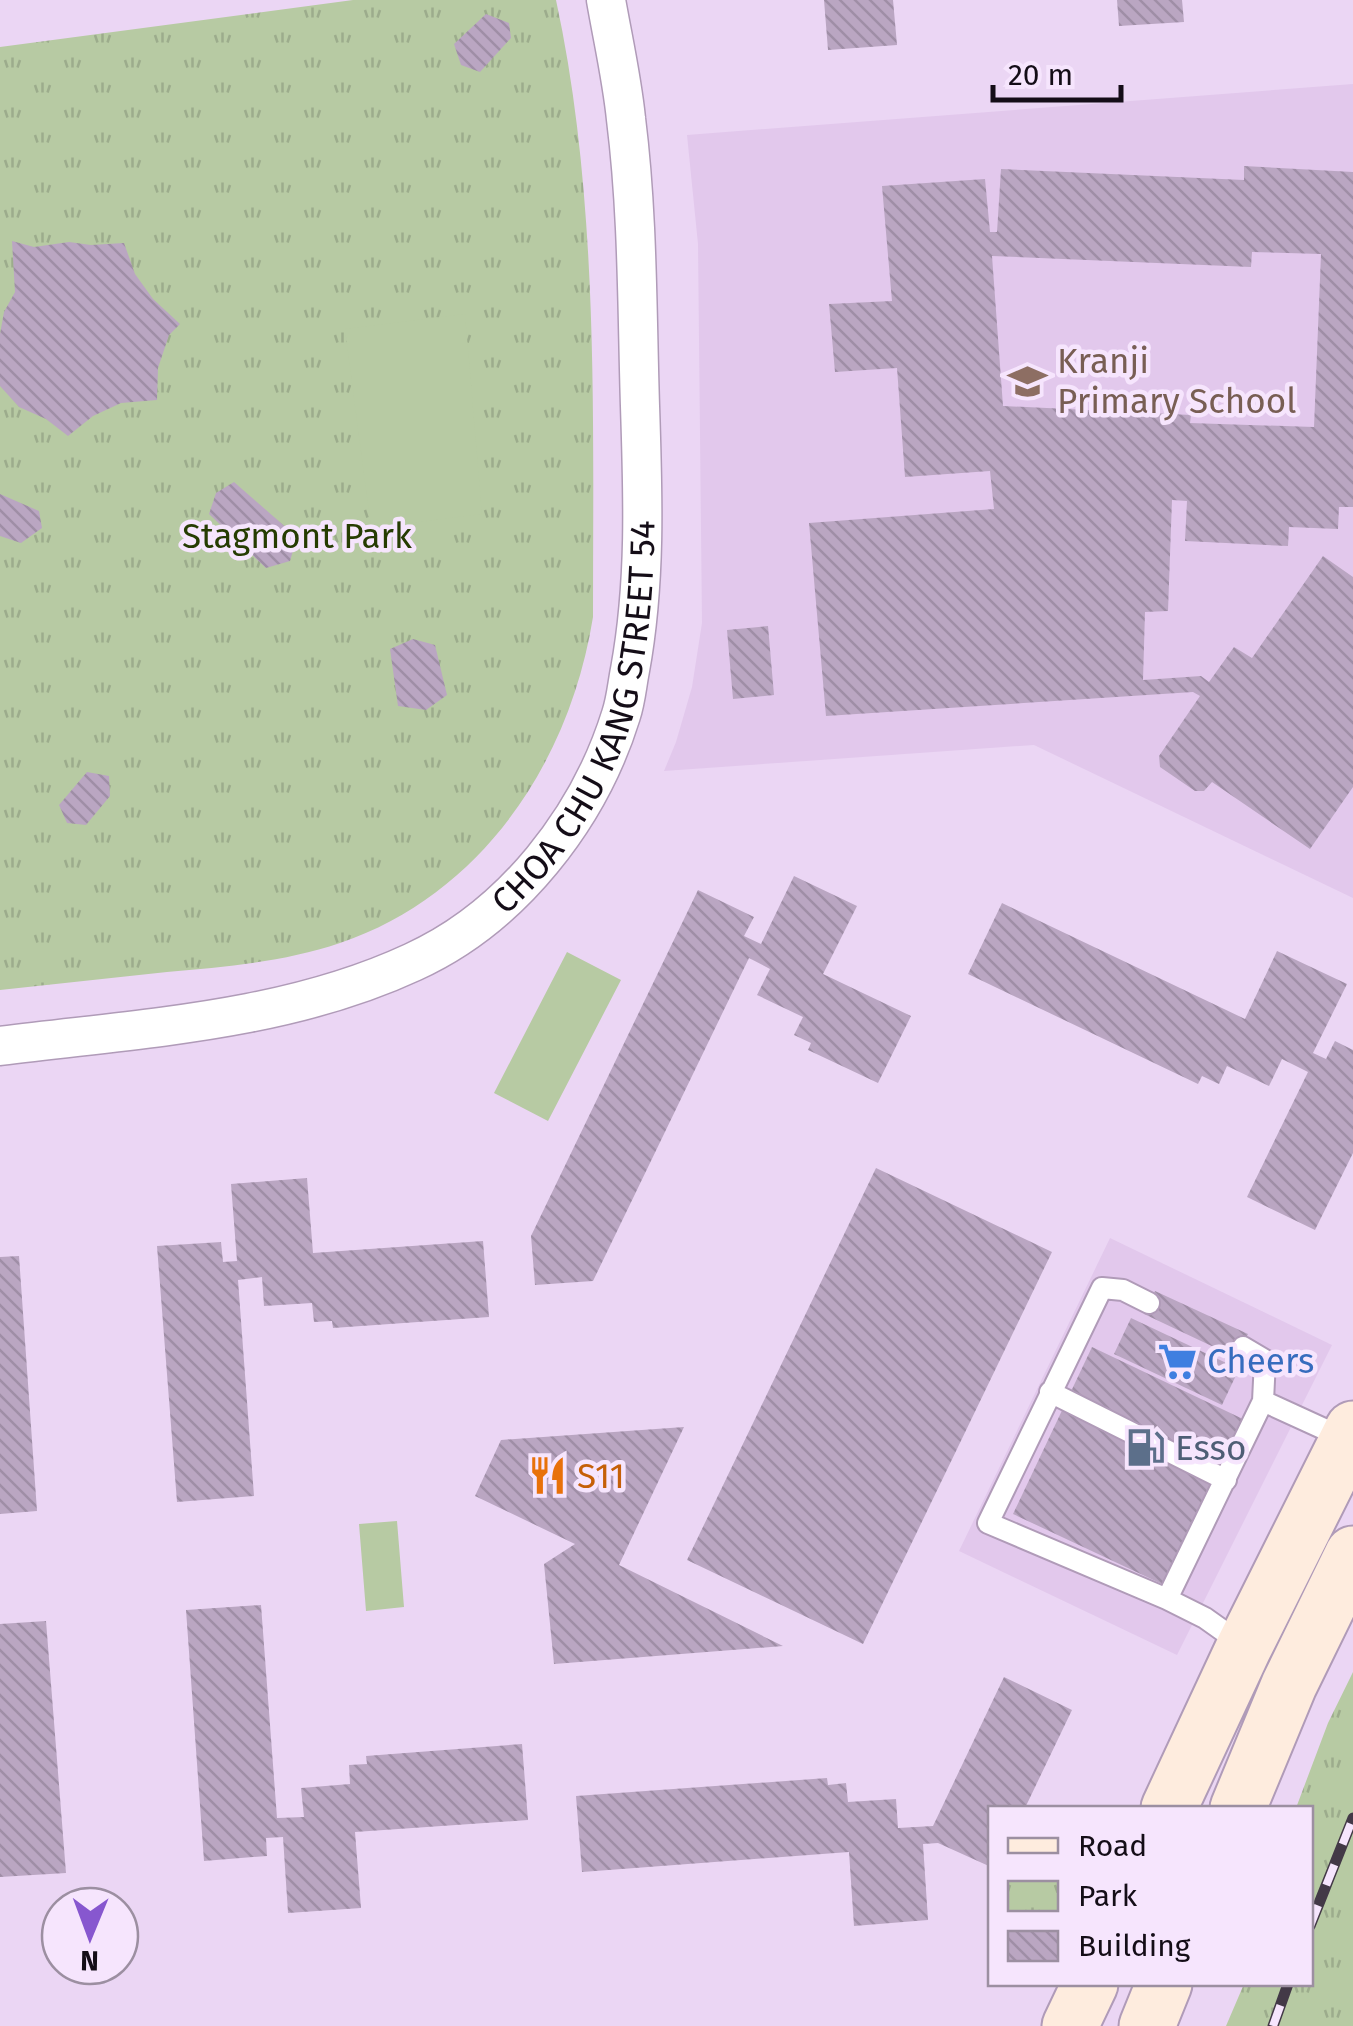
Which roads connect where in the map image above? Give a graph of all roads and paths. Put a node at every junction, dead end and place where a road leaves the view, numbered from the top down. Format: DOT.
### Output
graph roads {
  1 [pos="606,0"];
  2 [pos="0,1046"];
  3 [pos="1149,1303"];
  4 [pos="1242,1347"];
  5 [pos="1050,1392"];
  6 [pos="1263,1401"];
  7 [pos="1350,1434"];
  8 [pos="1226,1480"];
  9 [pos="1353,1554"];
  10 [pos="1167,1599"];
  11 [pos="1244,1646"];
  12 [pos="1170,1806"];
  13 [pos="1239,1806"];
  14 [pos="1089,1986"];
  15 [pos="1163,1986"];
  16 [pos="1070,2026"];
  17 [pos="1148,2026"];
  1 -- 2 [label="street, CHOA CHU KANG STREET 54"];
  3 -- 5 [label="lane"];
  4 -- 6 [label="lane"];
  5 -- 8 [label="lane"];
  5 -- 10 [label="lane"];
  6 -- 7 [label="lane"];
  6 -- 8 [label="lane"];
  7 -- 11 [label="main road"];
  8 -- 10 [label="lane"];
  9 -- 13 [label="main road"];
  10 -- 11 [label="lane"];
  11 -- 12 [label="main road"];
  14 -- 16 [label="main road"];
  15 -- 17 [label="main road"];
}
